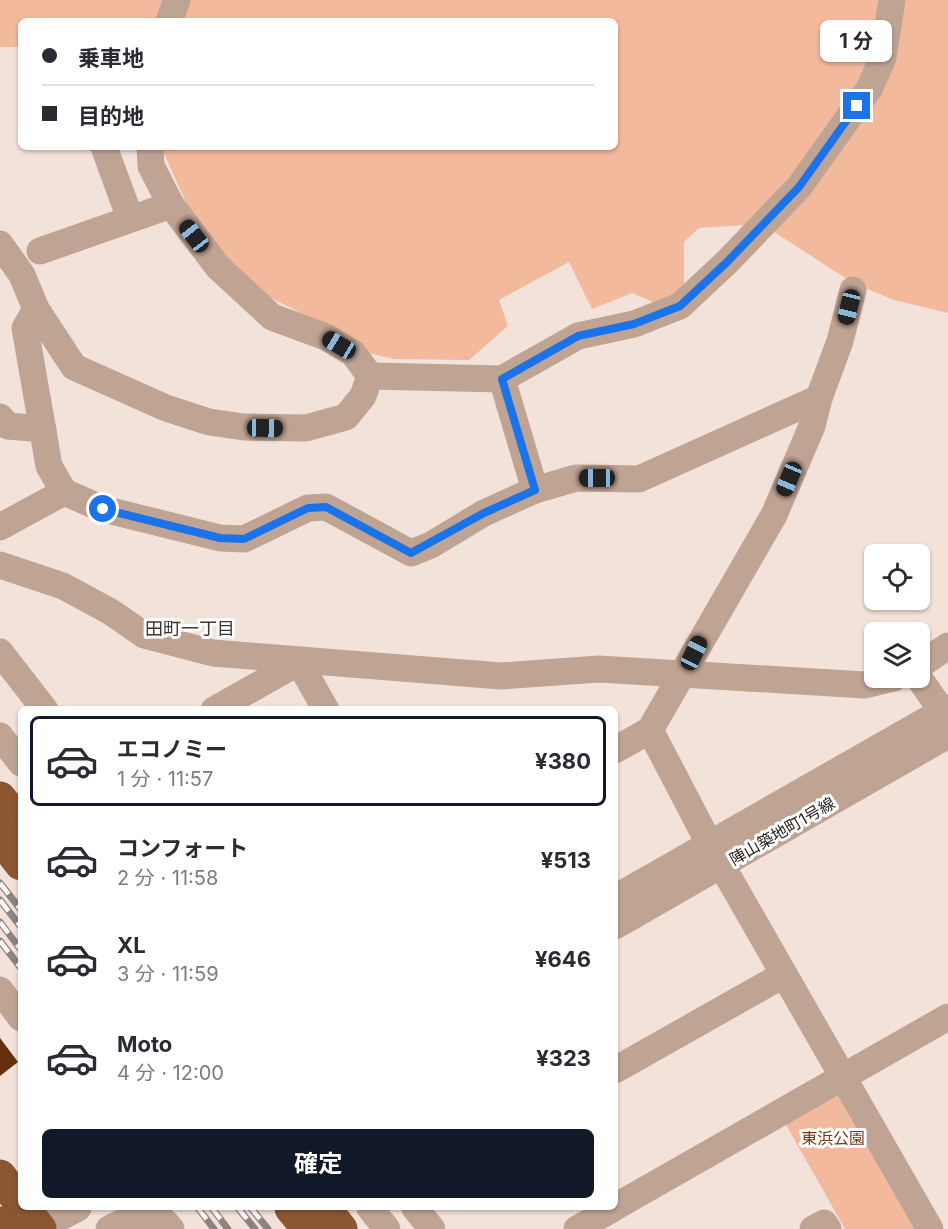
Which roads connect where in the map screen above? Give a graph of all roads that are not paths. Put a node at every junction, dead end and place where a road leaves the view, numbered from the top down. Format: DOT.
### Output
graph roads {
  1 [pos="177,0"];
  2 [pos="892,0"];
  3 [pos="170,18"];
  4 [pos="105,150"];
  5 [pos="150,150"];
  6 [pos="171,205"];
  7 [pos="130,218"];
  8 [pos="0,244"];
  9 [pos="40,251"];
  10 [pos="853,290"];
  11 [pos="36,309"];
  12 [pos="370,375"];
  13 [pos="502,379"];
  14 [pos="819,398"];
  15 [pos="0,417"];
  16 [pos="43,429"];
  17 [pos="535,490"];
  18 [pos="64,492"];
  19 [pos="0,527"];
  20 [pos="0,565"];
  21 [pos="948,646"];
  22 [pos="0,652"];
  23 [pos="930,658"];
  24 [pos="299,662"];
  25 [pos="685,673"];
  26 [pos="864,685"];
  27 [pos="926,688"];
  28 [pos="42,706"];
  29 [pos="221,706"];
  30 [pos="324,706"];
  31 [pos="947,720"];
  32 [pos="650,730"];
  33 [pos="0,736"];
  34 [pos="618,748"];
  35 [pos="18,759"];
  36 [pos="0,798"];
  37 [pos="18,820"];
  38 [pos="0,837"];
  39 [pos="716,855"];
  40 [pos="18,860"];
  41 [pos="618,897"];
  42 [pos="618,924"];
  43 [pos="783,975"];
  44 [pos="0,990"];
  45 [pos="18,1014"];
  46 [pos="948,1017"];
  47 [pos="618,1068"];
  48 [pos="843,1077"];
  49 [pos="0,1176"];
  50 [pos="18,1208"];
  51 [pos="618,1208"];
  52 [pos="293,1210"];
  53 [pos="326,1210"];
  54 [pos="372,1210"];
  55 [pos="417,1210"];
  56 [pos="610,1213"];
  57 [pos="24,1218"];
  58 [pos="92,1223"];
  59 [pos="171,1229"];
  60 [pos="308,1229"];
  61 [pos="341,1229"];
  62 [pos="387,1229"];
  63 [pos="432,1229"];
  64 [pos="577,1229"];
  65 [pos="813,1229"];
  66 [pos="828,1229"];
  67 [pos="930,1229"];
  1 -- 3 [label="street"];
  2 -- 13 [label="street"];
  4 -- 7 [label="street"];
  5 -- 6 [label="street"];
  6 -- 7 [label="street"];
  6 -- 12 [label="street"];
  7 -- 9 [label="street"];
  8 -- 11 [label="street"];
  10 -- 14 [label="street"];
  11 -- 12 [label="street"];
  11 -- 16 [label="street"];
  12 -- 13 [label="street"];
  13 -- 17 [label="street"];
  14 -- 17 [label="street"];
  14 -- 25 [label="street"];
  15 -- 16 [label="street"];
  16 -- 18 [label="street"];
  17 -- 18 [label="street"];
  18 -- 19 [label="street"];
  20 -- 24 [label="street"];
  21 -- 23 [label="street"];
  22 -- 28 [label="street"];
  24 -- 25 [label="street"];
  24 -- 29 [label="street"];
  24 -- 30 [label="street"];
  25 -- 26 [label="street"];
  25 -- 32 [label="street"];
  27 -- 31 [label="street"];
  31 -- 39 [label="street, 陣山築地町1号線"];
  32 -- 34 [label="street"];
  32 -- 39 [label="street"];
  33 -- 35 [label="street"];
  36 -- 37 [label="highway"];
  38 -- 40 [label="highway"];
  39 -- 41 [label="street, 陣山築地町1号線"];
  39 -- 42 [label="street, 陣山築地町1号線"];
  39 -- 43 [label="street"];
  43 -- 47 [label="street"];
  43 -- 48 [label="street"];
  44 -- 45 [label="street"];
  46 -- 48 [label="street"];
  48 -- 51 [label="street"];
  48 -- 67 [label="street"];
  49 -- 50 [label="highway"];
  52 -- 60 [label="highway"];
  53 -- 61 [label="highway"];
  54 -- 62 [label="street"];
  55 -- 63 [label="street"];
  56 -- 64 [label="street"];
  57 -- 58 [label="street"];
  58 -- 59 [label="street"];
  65 -- 66 [label="street"];
}
